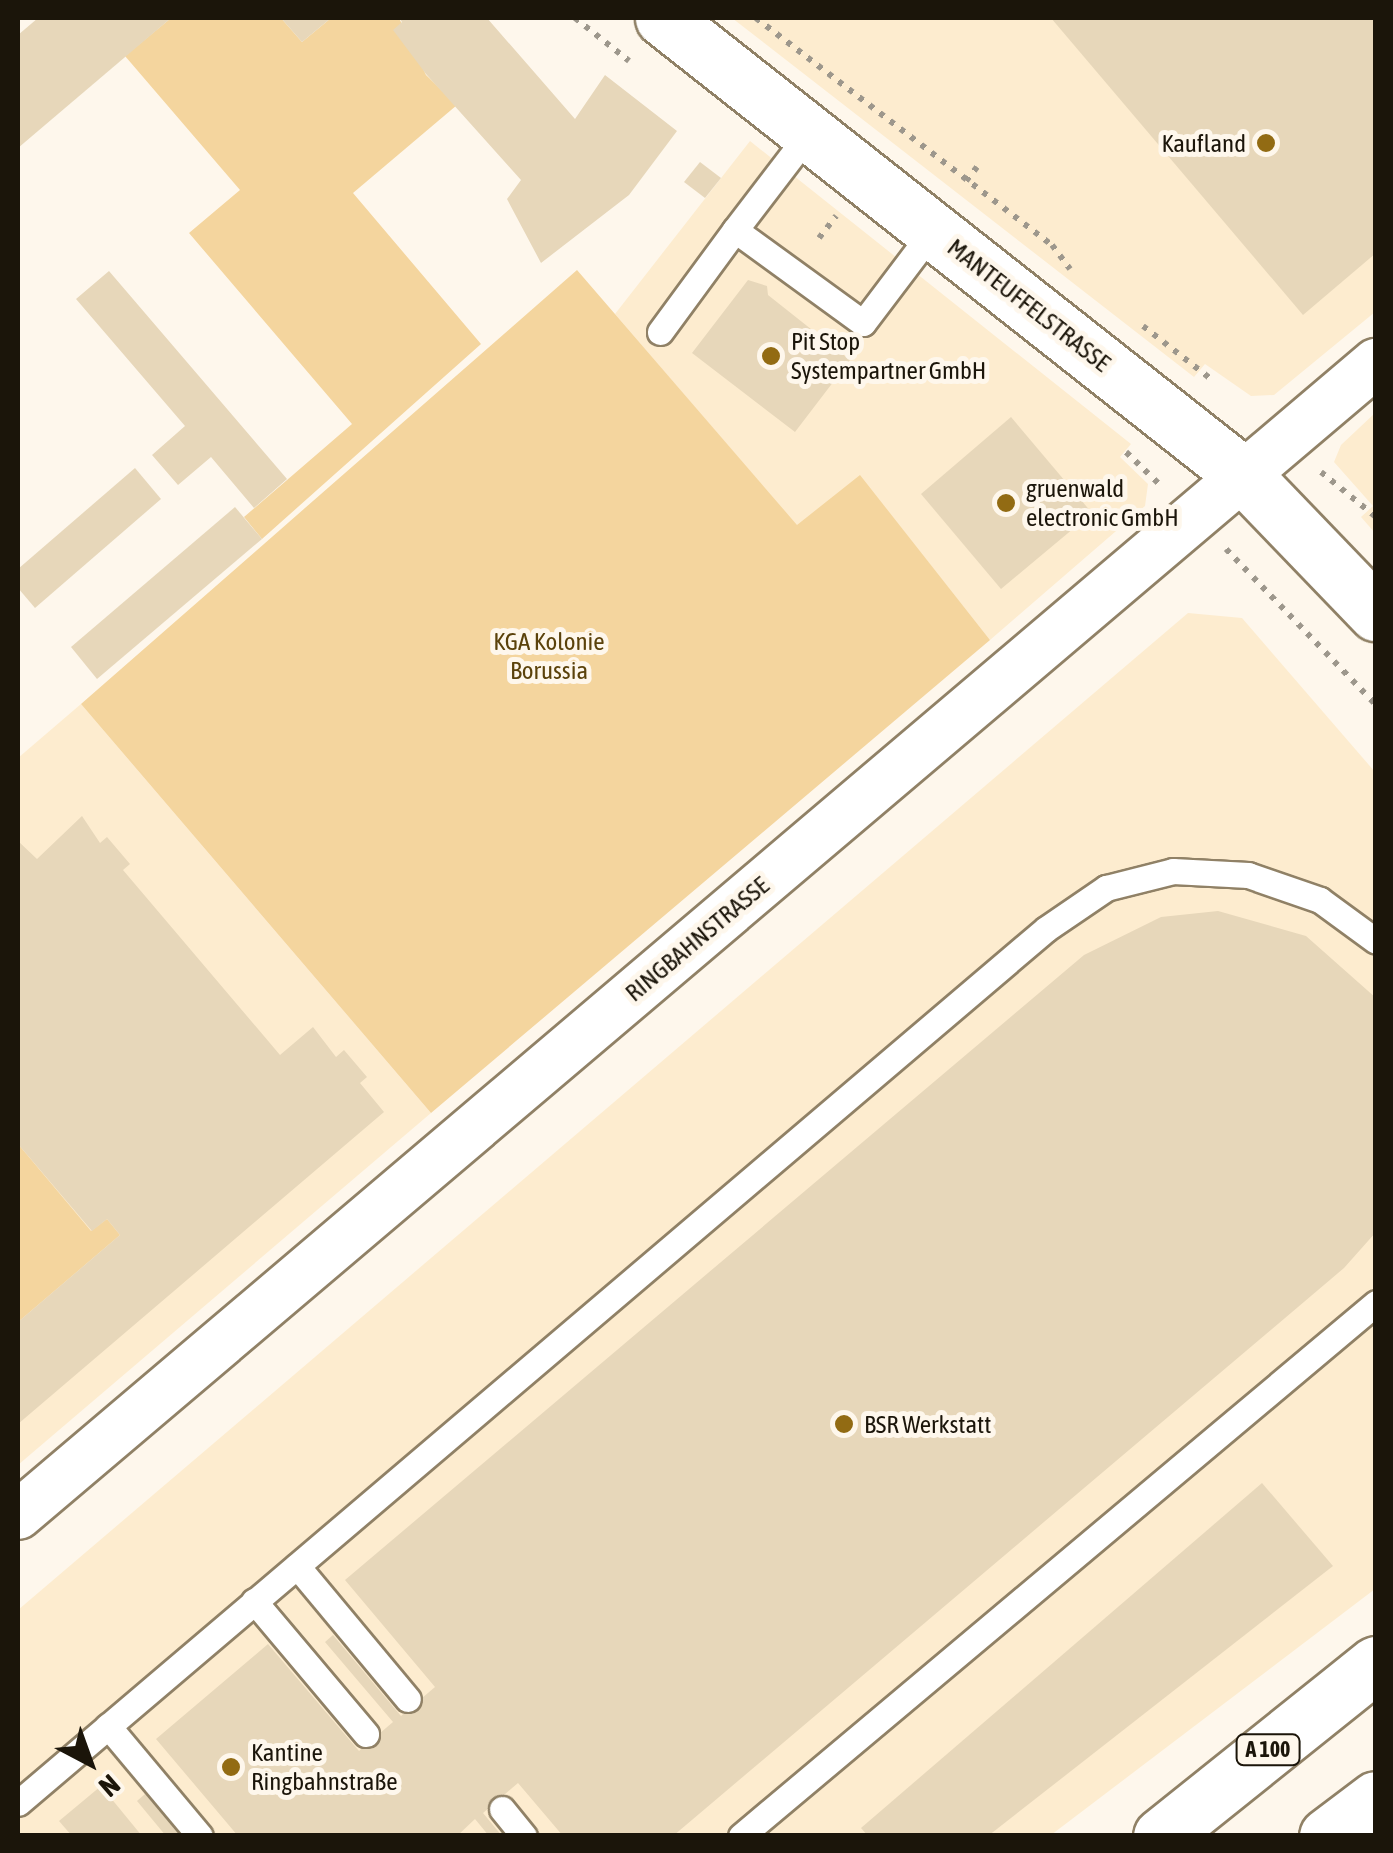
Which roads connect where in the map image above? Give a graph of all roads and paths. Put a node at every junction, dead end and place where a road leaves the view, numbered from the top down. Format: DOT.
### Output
graph roads {
  1 [pos="663,18"];
  2 [pos="756,18"];
  3 [pos="810,132"];
  4 [pos="977,167"];
  5 [pos="967,180"];
  6 [pos="947,209"];
  7 [pos="836,216"];
  8 [pos="735,230"];
  9 [pos="819,238"];
  10 [pos="1077,274"];
  11 [pos="1129,315"];
  12 [pos="660,332"];
  13 [pos="1376,363"];
  14 [pos="1200,370"];
  15 [pos="1243,475"];
  16 [pos="1368,511"];
  17 [pos="1376,517"];
  18 [pos="1271,594"];
  19 [pos="1376,613"];
  20 [pos="1376,704"];
  21 [pos="1376,941"];
  22 [pos="1376,1303"];
  23 [pos="18,1515"];
  24 [pos="297,1566"];
  25 [pos="254,1601"];
  26 [pos="1376,1664"];
  27 [pos="408,1698"];
  28 [pos="108,1726"];
  29 [pos="366,1734"];
  30 [pos="1376,1799"];
  31 [pos="18,1803"];
  32 [pos="502,1809"];
  33 [pos="200,1836"];
  34 [pos="524,1836"];
  35 [pos="741,1836"];
  36 [pos="1160,1836"];
  37 [pos="1328,1836"];
  1 -- 3 [label="main road, MANTEUFFELSTRASSE"];
  2 -- 5 [label="path"];
  3 -- 6 [label="main road, MANTEUFFELSTRASSE"];
  3 -- 8 [label="lane"];
  4 -- 5 [label="path"];
  5 -- 6 [label="path"];
  5 -- 10 [label="path"];
  6 -- 8 [label="lane"];
  6 -- 15 [label="main road, MANTEUFFELSTRASSE"];
  7 -- 9 [label="path"];
  8 -- 12 [label="lane"];
  11 -- 14 [label="path"];
  13 -- 15 [label="street, RINGBAHNSTRASSE"];
  15 -- 19 [label="main road, MANTEUFFELSTRASSE"];
  15 -- 23 [label="street, RINGBAHNSTRASSE"];
  16 -- 17 [label="path"];
  18 -- 20 [label="path"];
  21 -- 24 [label="lane"];
  22 -- 35 [label="lane"];
  24 -- 25 [label="lane"];
  24 -- 27 [label="lane"];
  25 -- 28 [label="lane"];
  25 -- 29 [label="lane"];
  26 -- 36 [label="main road, A 100"];
  28 -- 31 [label="lane"];
  28 -- 33 [label="lane"];
  30 -- 37 [label="main road"];
  32 -- 34 [label="lane"];
}
